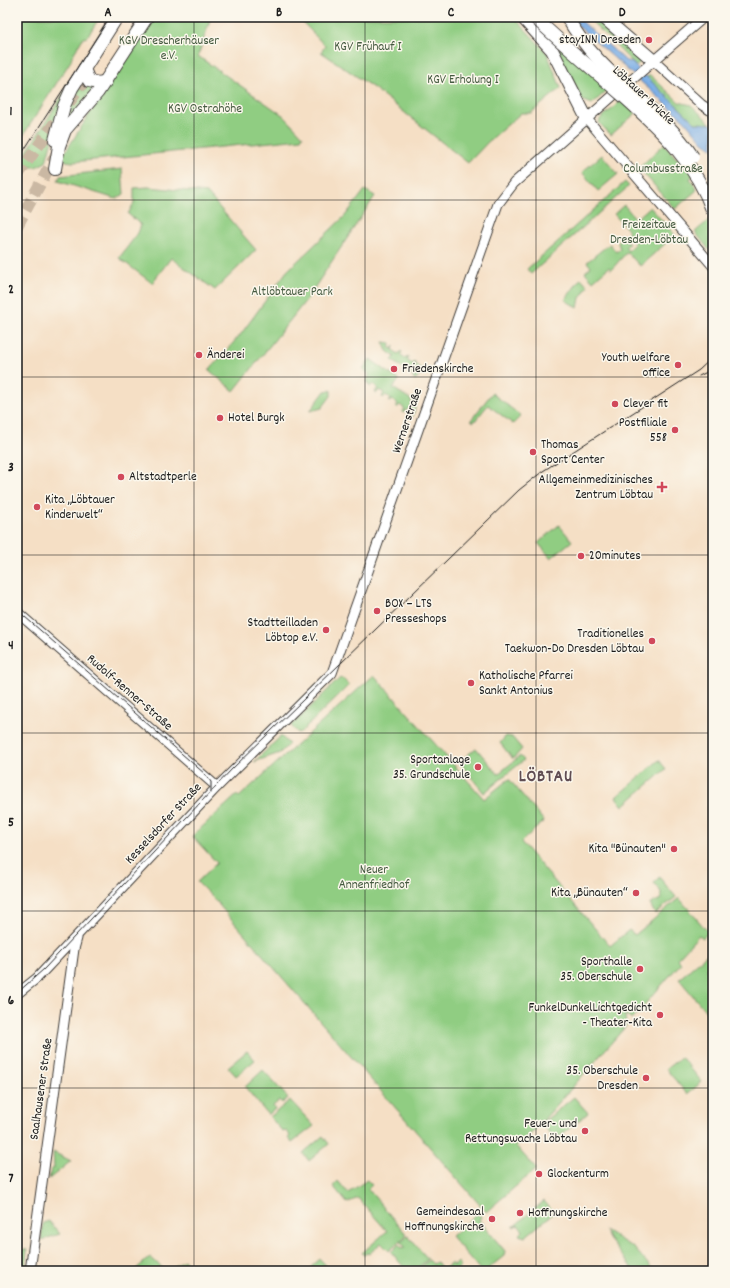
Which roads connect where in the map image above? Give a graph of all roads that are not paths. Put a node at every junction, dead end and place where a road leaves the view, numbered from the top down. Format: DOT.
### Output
graph roads {
  1 [pos="117,17"];
  2 [pos="126,17"];
  3 [pos="138,17"];
  4 [pos="146,17"];
  5 [pos="522,17"];
  6 [pos="534,17"];
  7 [pos="567,17"];
  8 [pos="603,17"];
  9 [pos="704,17"];
  10 [pos="650,64"];
  11 [pos="95,75"];
  12 [pos="626,84"];
  13 [pos="615,94"];
  14 [pos="713,112"];
  15 [pos="587,119"];
  16 [pos="713,193"];
  17 [pos="713,212"];
  18 [pos="713,266"];
  19 [pos="21,615"];
  20 [pos="332,673"];
  21 [pos="217,787"];
  22 [pos="78,935"];
  23 [pos="17,994"];
  24 [pos="30,1271"];
  1 -- 11 [label="main road"];
  2 -- 11 [label="main road"];
  3 -- 11 [label="main road"];
  4 -- 11 [label="main road"];
  5 -- 15 [label="main road"];
  6 -- 17 [label="main road, Löbtauer Brücke, bridge"];
  7 -- 16 [label="main road, Löbtauer Brücke, bridge"];
  8 -- 10 [label="main road"];
  9 -- 10 [label="street"];
  10 -- 12 [label="street"];
  10 -- 14 [label="street"];
  11 -- 11 [label="main road"];
  13 -- 15 [label="street, Wernerstraße"];
  15 -- 18 [label="street"];
  15 -- 20 [label="street, Wernerstraße"];
  19 -- 21 [label="street, Rudolf-Renner-Straße"];
  20 -- 21 [label="street, Kesselsdorfer Straße"];
  21 -- 22 [label="street, Kesselsdorfer Straße"];
  22 -- 23 [label="street, Kesselsdorfer Straße"];
  22 -- 24 [label="street, Saalhausener Straße"];
}
